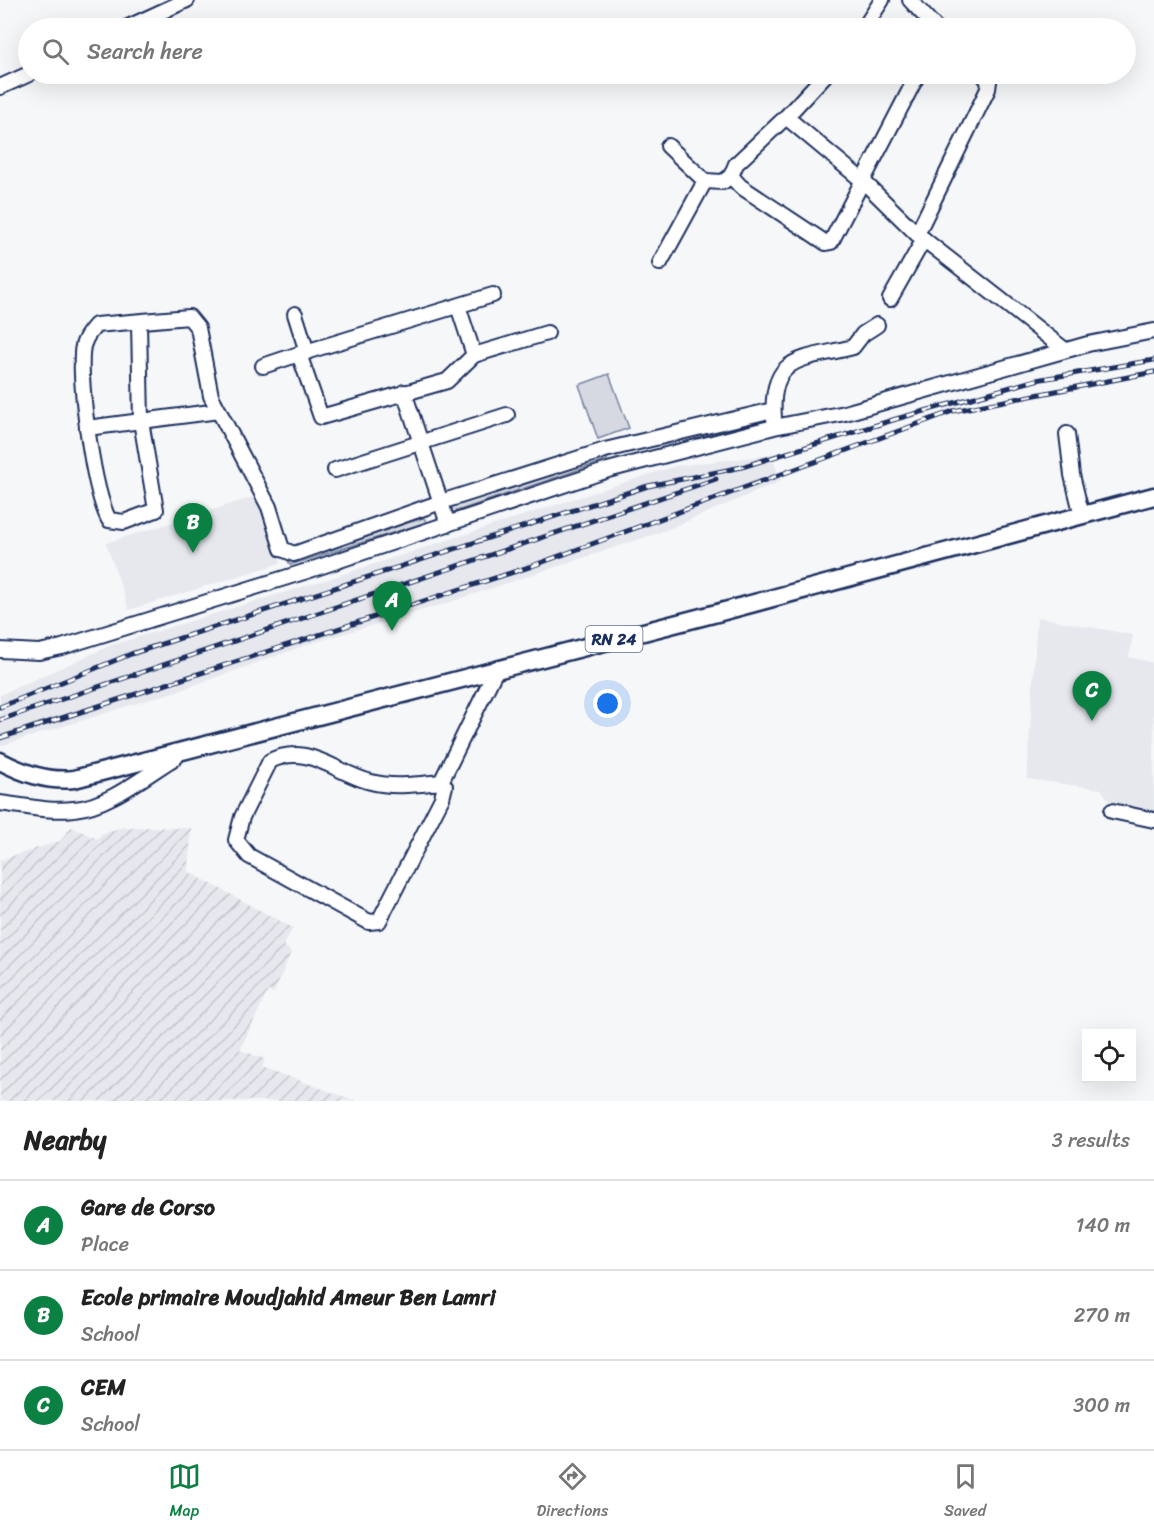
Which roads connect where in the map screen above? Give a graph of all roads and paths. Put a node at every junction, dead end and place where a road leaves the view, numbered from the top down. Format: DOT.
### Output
graph roads {
  1 [pos="187,0"];
  2 [pos="882,0"];
  3 [pos="910,0"];
  4 [pos="148,18"];
  5 [pos="870,18"];
  6 [pos="927,18"];
  7 [pos="18,79"];
  8 [pos="817,84"];
  9 [pos="913,84"];
  10 [pos="989,84"];
  11 [pos="0,87"];
  12 [pos="786,117"];
  13 [pos="668,146"];
  14 [pos="730,176"];
  15 [pos="863,180"];
  16 [pos="705,181"];
  17 [pos="920,236"];
  18 [pos="660,263"];
  19 [pos="493,295"];
  20 [pos="890,300"];
  21 [pos="458,306"];
  22 [pos="296,314"];
  23 [pos="139,323"];
  24 [pos="877,325"];
  25 [pos="1154,331"];
  26 [pos="547,333"];
  27 [pos="1065,350"];
  28 [pos="303,353"];
  29 [pos="474,355"];
  30 [pos="263,366"];
  31 [pos="404,392"];
  32 [pos="773,410"];
  33 [pos="219,411"];
  34 [pos="507,415"];
  35 [pos="141,421"];
  36 [pos="774,427"];
  37 [pos="87,428"];
  38 [pos="1067,434"];
  39 [pos="421,444"];
  40 [pos="335,470"];
  41 [pos="1154,496"];
  42 [pos="441,502"];
  43 [pos="1082,516"];
  44 [pos="448,524"];
  45 [pos="0,650"];
  46 [pos="497,668"];
  47 [pos="182,752"];
  48 [pos="0,761"];
  49 [pos="441,782"];
  50 [pos="0,803"];
  51 [pos="1112,811"];
  52 [pos="1154,820"];
  1 -- 4 [label="street"];
  2 -- 5 [label="street"];
  3 -- 6 [label="street"];
  7 -- 11 [label="street"];
  8 -- 12 [label="street"];
  9 -- 15 [label="street"];
  10 -- 17 [label="street"];
  12 -- 14 [label="street"];
  12 -- 15 [label="street"];
  13 -- 16 [label="street"];
  14 -- 15 [label="street"];
  14 -- 16 [label="street"];
  15 -- 17 [label="street"];
  16 -- 18 [label="street"];
  17 -- 20 [label="street"];
  17 -- 27 [label="street"];
  19 -- 21 [label="street"];
  21 -- 28 [label="street"];
  21 -- 29 [label="street"];
  22 -- 28 [label="street"];
  23 -- 33 [label="street"];
  23 -- 35 [label="street"];
  23 -- 37 [label="street"];
  24 -- 32 [label="street"];
  25 -- 27 [label="street"];
  26 -- 29 [label="street"];
  27 -- 36 [label="street"];
  28 -- 30 [label="street"];
  28 -- 31 [label="street"];
  29 -- 31 [label="street"];
  31 -- 39 [label="street"];
  32 -- 36 [label="street"];
  32 -- 42 [label="street"];
  33 -- 35 [label="street"];
  33 -- 42 [label="street"];
  34 -- 39 [label="street"];
  35 -- 37 [label="street"];
  35 -- 37 [label="street"];
  36 -- 44 [label="street"];
  38 -- 43 [label="street"];
  39 -- 40 [label="street"];
  39 -- 42 [label="street"];
  41 -- 43 [label="main road, RN 24"];
  42 -- 44 [label="street"];
  43 -- 46 [label="main road, RN 24"];
  44 -- 45 [label="street"];
  46 -- 47 [label="main road, RN 24"];
  46 -- 49 [label="street"];
  47 -- 48 [label="main road, RN 24"];
  47 -- 50 [label="street"];
  49 -- 49 [label="street"];
  51 -- 52 [label="street"];
}
